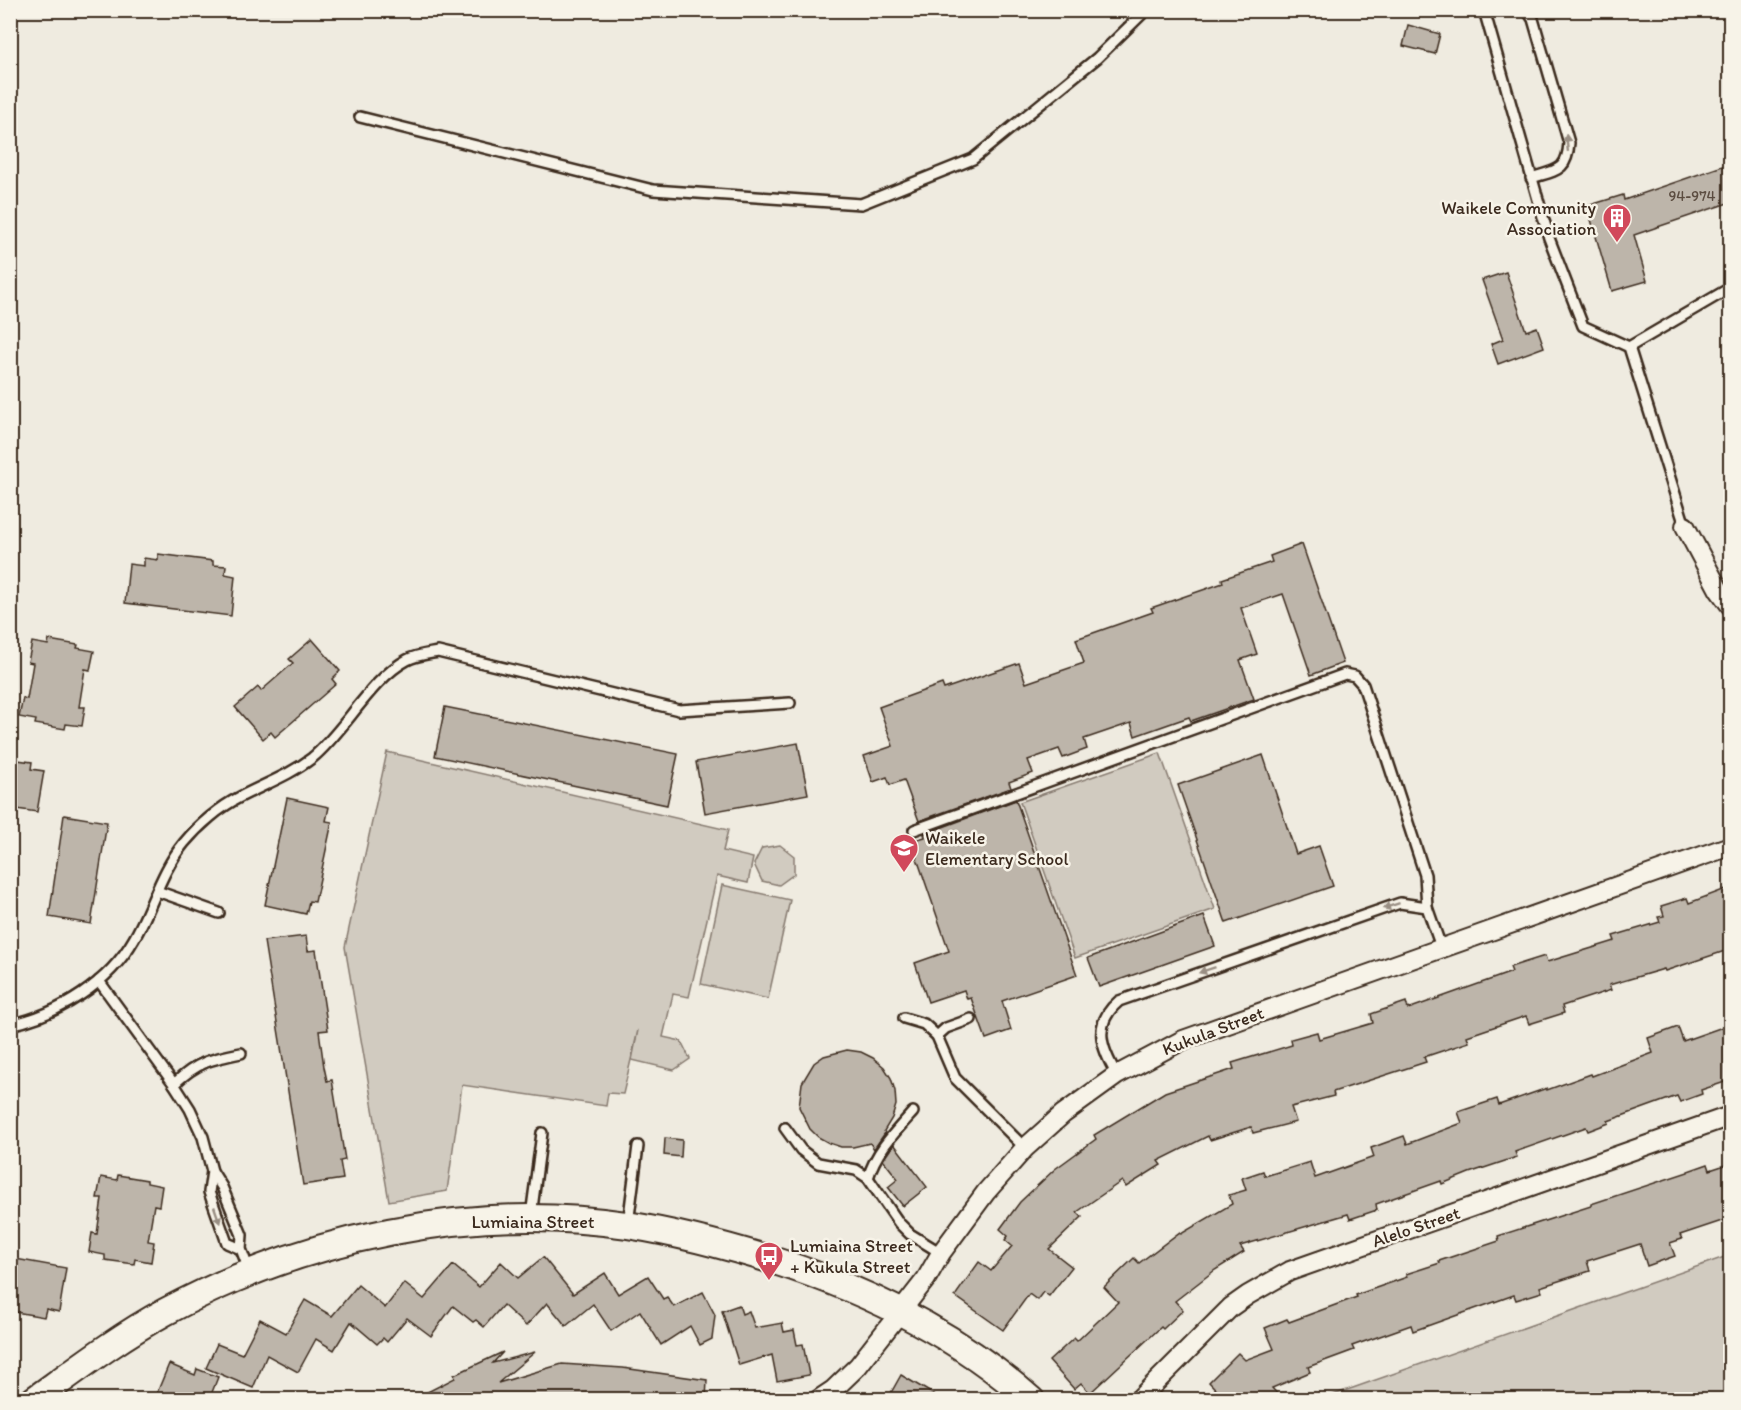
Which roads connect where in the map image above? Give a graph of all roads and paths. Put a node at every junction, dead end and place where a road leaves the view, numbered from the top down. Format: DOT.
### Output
graph roads {
  1 [pos="1146,10"];
  2 [pos="1484,10"];
  3 [pos="1527,10"];
  4 [pos="360,117"];
  5 [pos="1531,178"];
  6 [pos="1731,288"];
  7 [pos="1629,347"];
  8 [pos="1685,526"];
  9 [pos="1731,606"];
  10 [pos="790,703"];
  11 [pos="914,830"];
  12 [pos="1731,846"];
  13 [pos="157,891"];
  14 [pos="1427,907"];
  15 [pos="219,913"];
  16 [pos="1441,947"];
  17 [pos="99,981"];
  18 [pos="904,1018"];
  19 [pos="971,1019"];
  20 [pos="10,1025"];
  21 [pos="937,1036"];
  22 [pos="241,1053"];
  23 [pos="1117,1075"];
  24 [pos="174,1084"];
  25 [pos="913,1112"];
  26 [pos="1731,1116"];
  27 [pos="785,1128"];
  28 [pos="542,1132"];
  29 [pos="639,1146"];
  30 [pos="1025,1148"];
  31 [pos="212,1171"];
  32 [pos="868,1179"];
  33 [pos="531,1218"];
  34 [pos="628,1225"];
  35 [pos="942,1253"];
  36 [pos="246,1261"];
  37 [pos="901,1311"];
  38 [pos="34,1400"];
  39 [pos="818,1400"];
  40 [pos="1031,1400"];
  41 [pos="1138,1400"];
  1 -- 4 [label="lane"];
  2 -- 5 [label="lane"];
  5 -- 3 [label="lane, one-way"];
  5 -- 7 [label="lane"];
  6 -- 7 [label="lane"];
  7 -- 8 [label="lane"];
  8 -- 9 [label="street"];
  10 -- 13 [label="lane"];
  11 -- 14 [label="lane"];
  12 -- 16 [label="street, Kukula Street"];
  13 -- 15 [label="lane"];
  13 -- 17 [label="lane"];
  14 -- 16 [label="lane"];
  14 -- 23 [label="lane, one-way"];
  16 -- 23 [label="street, Kukula Street"];
  17 -- 20 [label="lane"];
  17 -- 24 [label="lane"];
  18 -- 21 [label="lane"];
  19 -- 21 [label="lane"];
  21 -- 30 [label="lane"];
  22 -- 24 [label="lane"];
  23 -- 30 [label="street, Kukula Street"];
  24 -- 31 [label="lane"];
  25 -- 32 [label="lane"];
  26 -- 41 [label="street, Alelo Street"];
  27 -- 32 [label="lane"];
  28 -- 33 [label="lane"];
  29 -- 34 [label="lane"];
  30 -- 35 [label="street, Kukula Street"];
  31 -- 36 [label="lane"];
  31 -- 36 [label="lane, one-way"];
  32 -- 35 [label="lane"];
  33 -- 34 [label="street, Lumiaina Street"];
  33 -- 36 [label="street, Lumiaina Street"];
  34 -- 37 [label="street, Lumiaina Street"];
  35 -- 37 [label="street, Kukula Street"];
  36 -- 38 [label="street, Lumiaina Street"];
  37 -- 39 [label="street, Kukula Street"];
  37 -- 40 [label="street, Lumiaina Street"];
}
